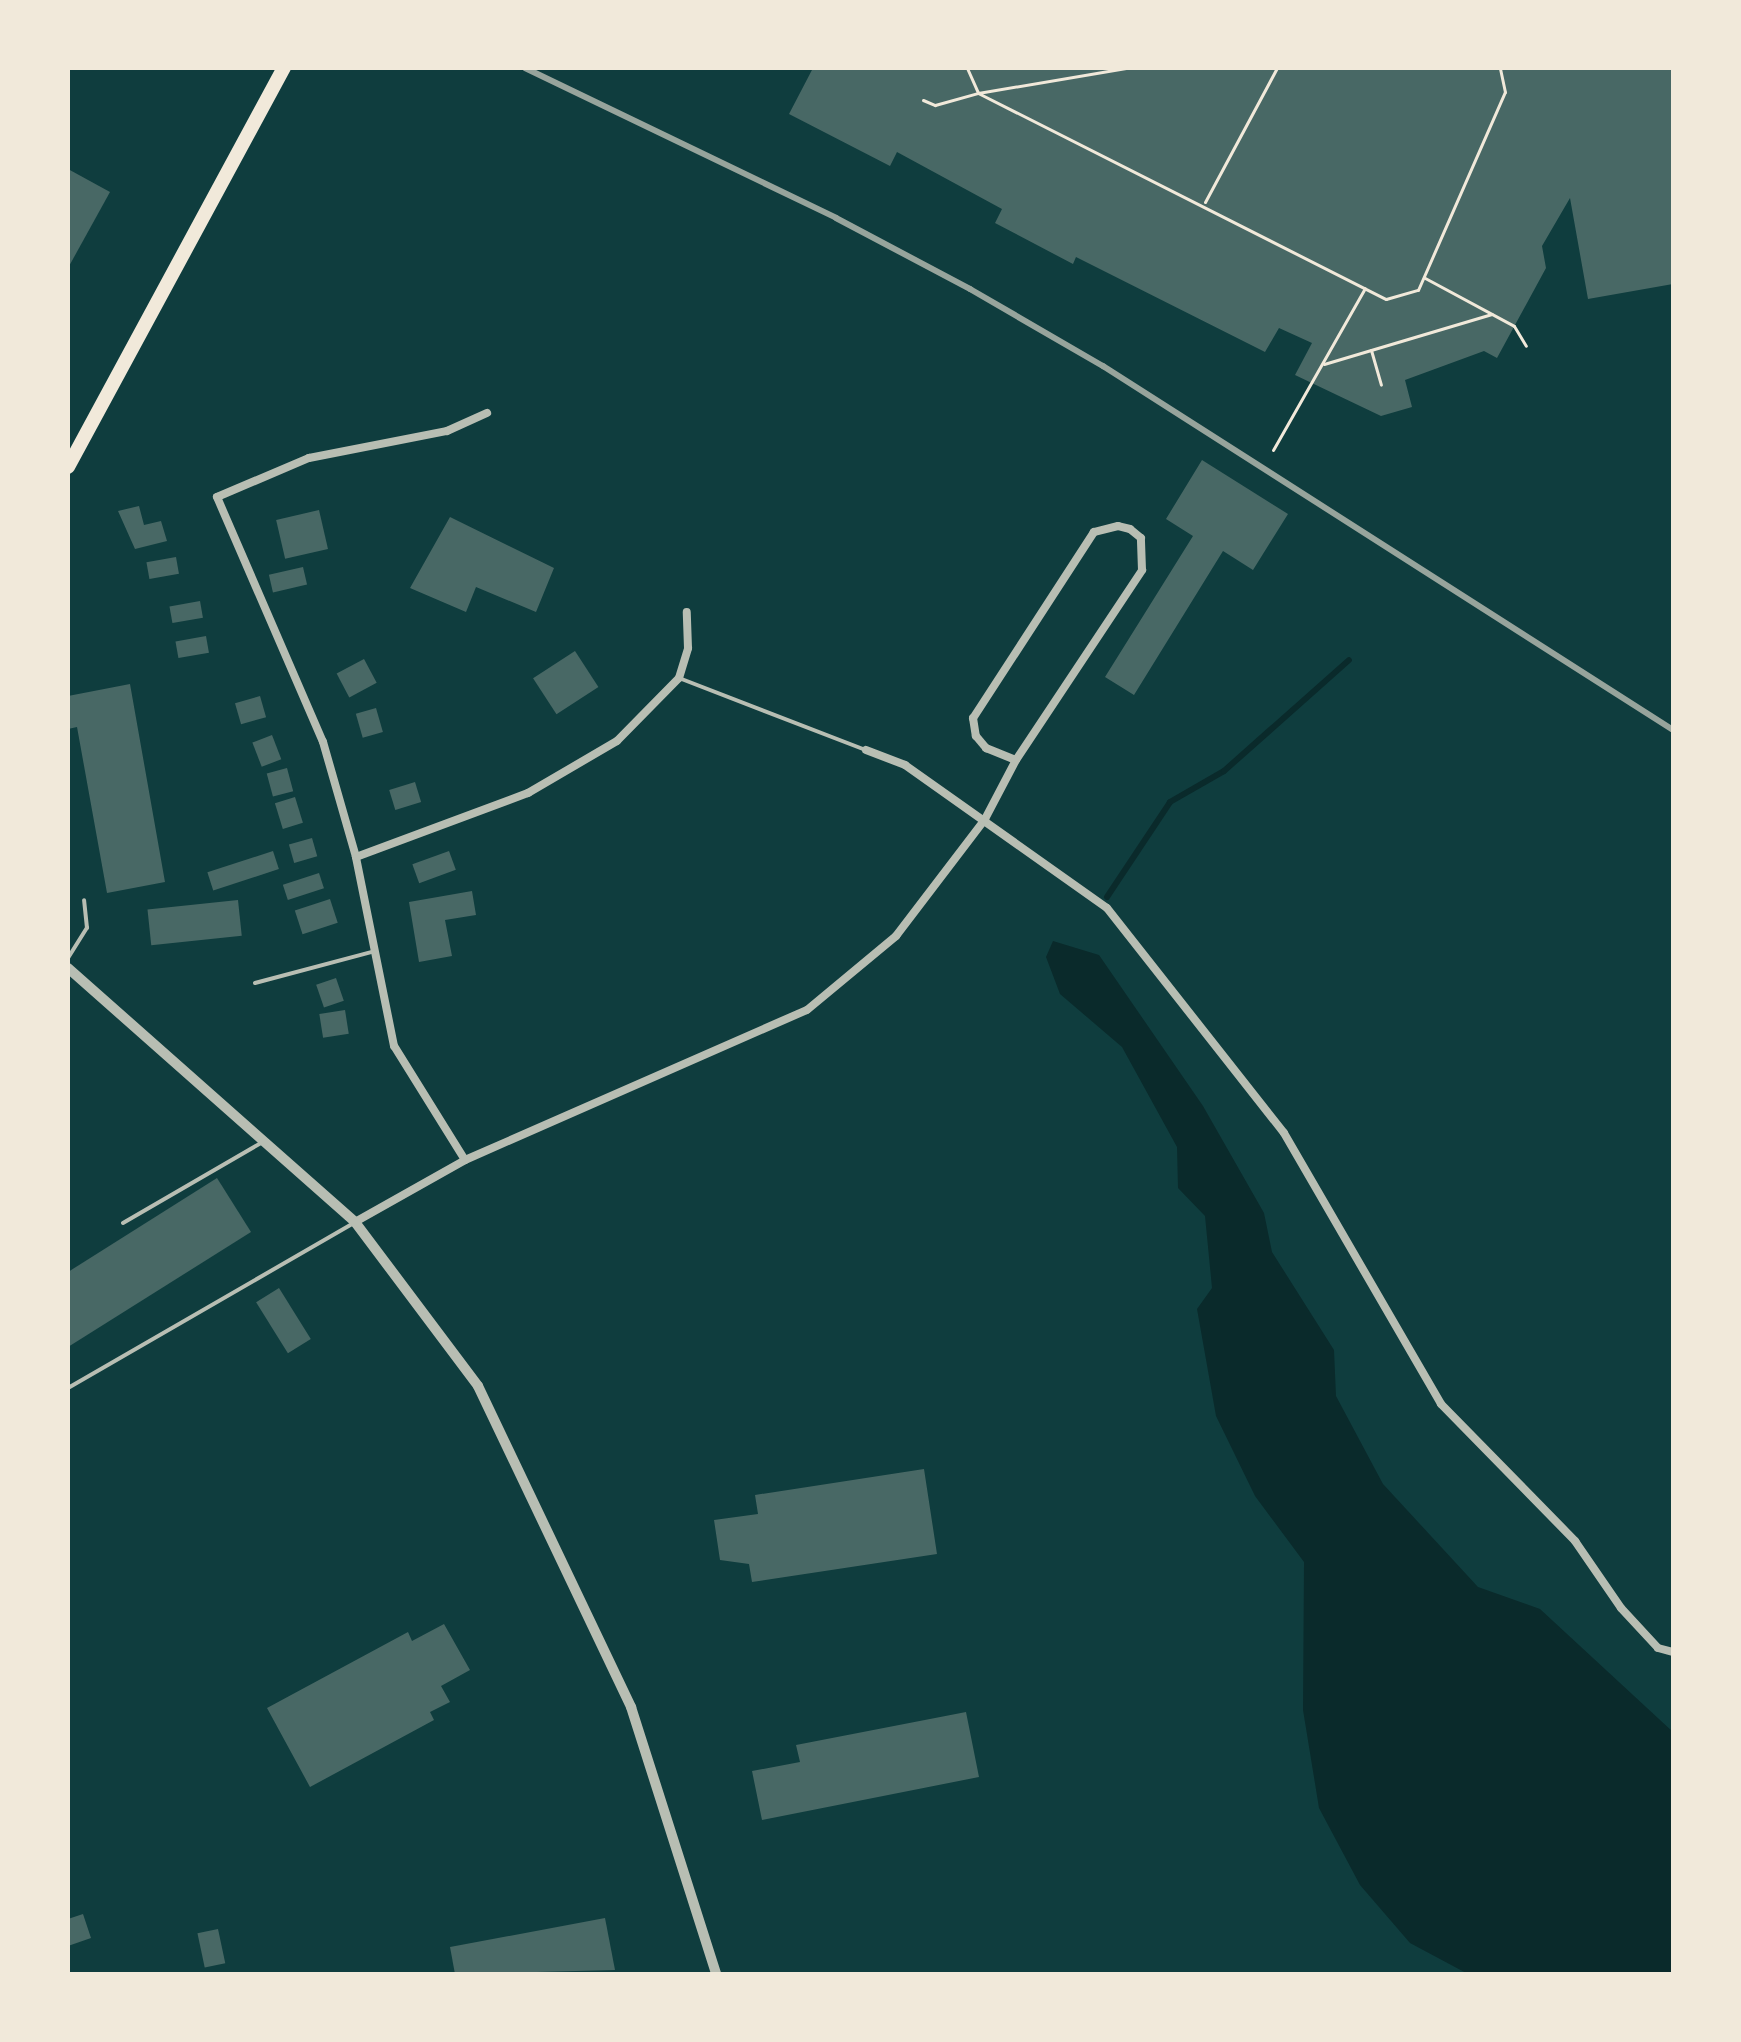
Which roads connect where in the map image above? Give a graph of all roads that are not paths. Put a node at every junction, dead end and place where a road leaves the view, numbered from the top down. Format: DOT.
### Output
graph roads {
  1 [pos="284,68"];
  2 [pos="487,413"];
  3 [pos="68,467"];
  4 [pos="687,612"];
  5 [pos="679,678"];
  6 [pos="866,750"];
  7 [pos="1016,760"];
  8 [pos="985,819"];
  9 [pos="356,857"];
  10 [pos="84,900"];
  11 [pos="375,951"];
  12 [pos="68,958"];
  13 [pos="68,968"];
  14 [pos="255,983"];
  15 [pos="263,1141"];
  16 [pos="465,1160"];
  17 [pos="355,1222"];
  18 [pos="123,1223"];
  19 [pos="68,1388"];
  20 [pos="1673,1652"];
  21 [pos="716,1974"];
  1 -- 3 [label="highway"];
  2 -- 9 [label="street"];
  4 -- 5 [label="street"];
  5 -- 6 [label="lane"];
  5 -- 9 [label="street"];
  6 -- 8 [label="street"];
  7 -- 7 [label="street"];
  7 -- 8 [label="street"];
  8 -- 16 [label="street"];
  8 -- 20 [label="street"];
  9 -- 11 [label="street"];
  10 -- 12 [label="lane"];
  11 -- 14 [label="lane"];
  11 -- 16 [label="street"];
  13 -- 15 [label="street"];
  15 -- 17 [label="street"];
  15 -- 18 [label="lane"];
  16 -- 17 [label="street"];
  17 -- 19 [label="lane"];
  17 -- 21 [label="street"];
}
